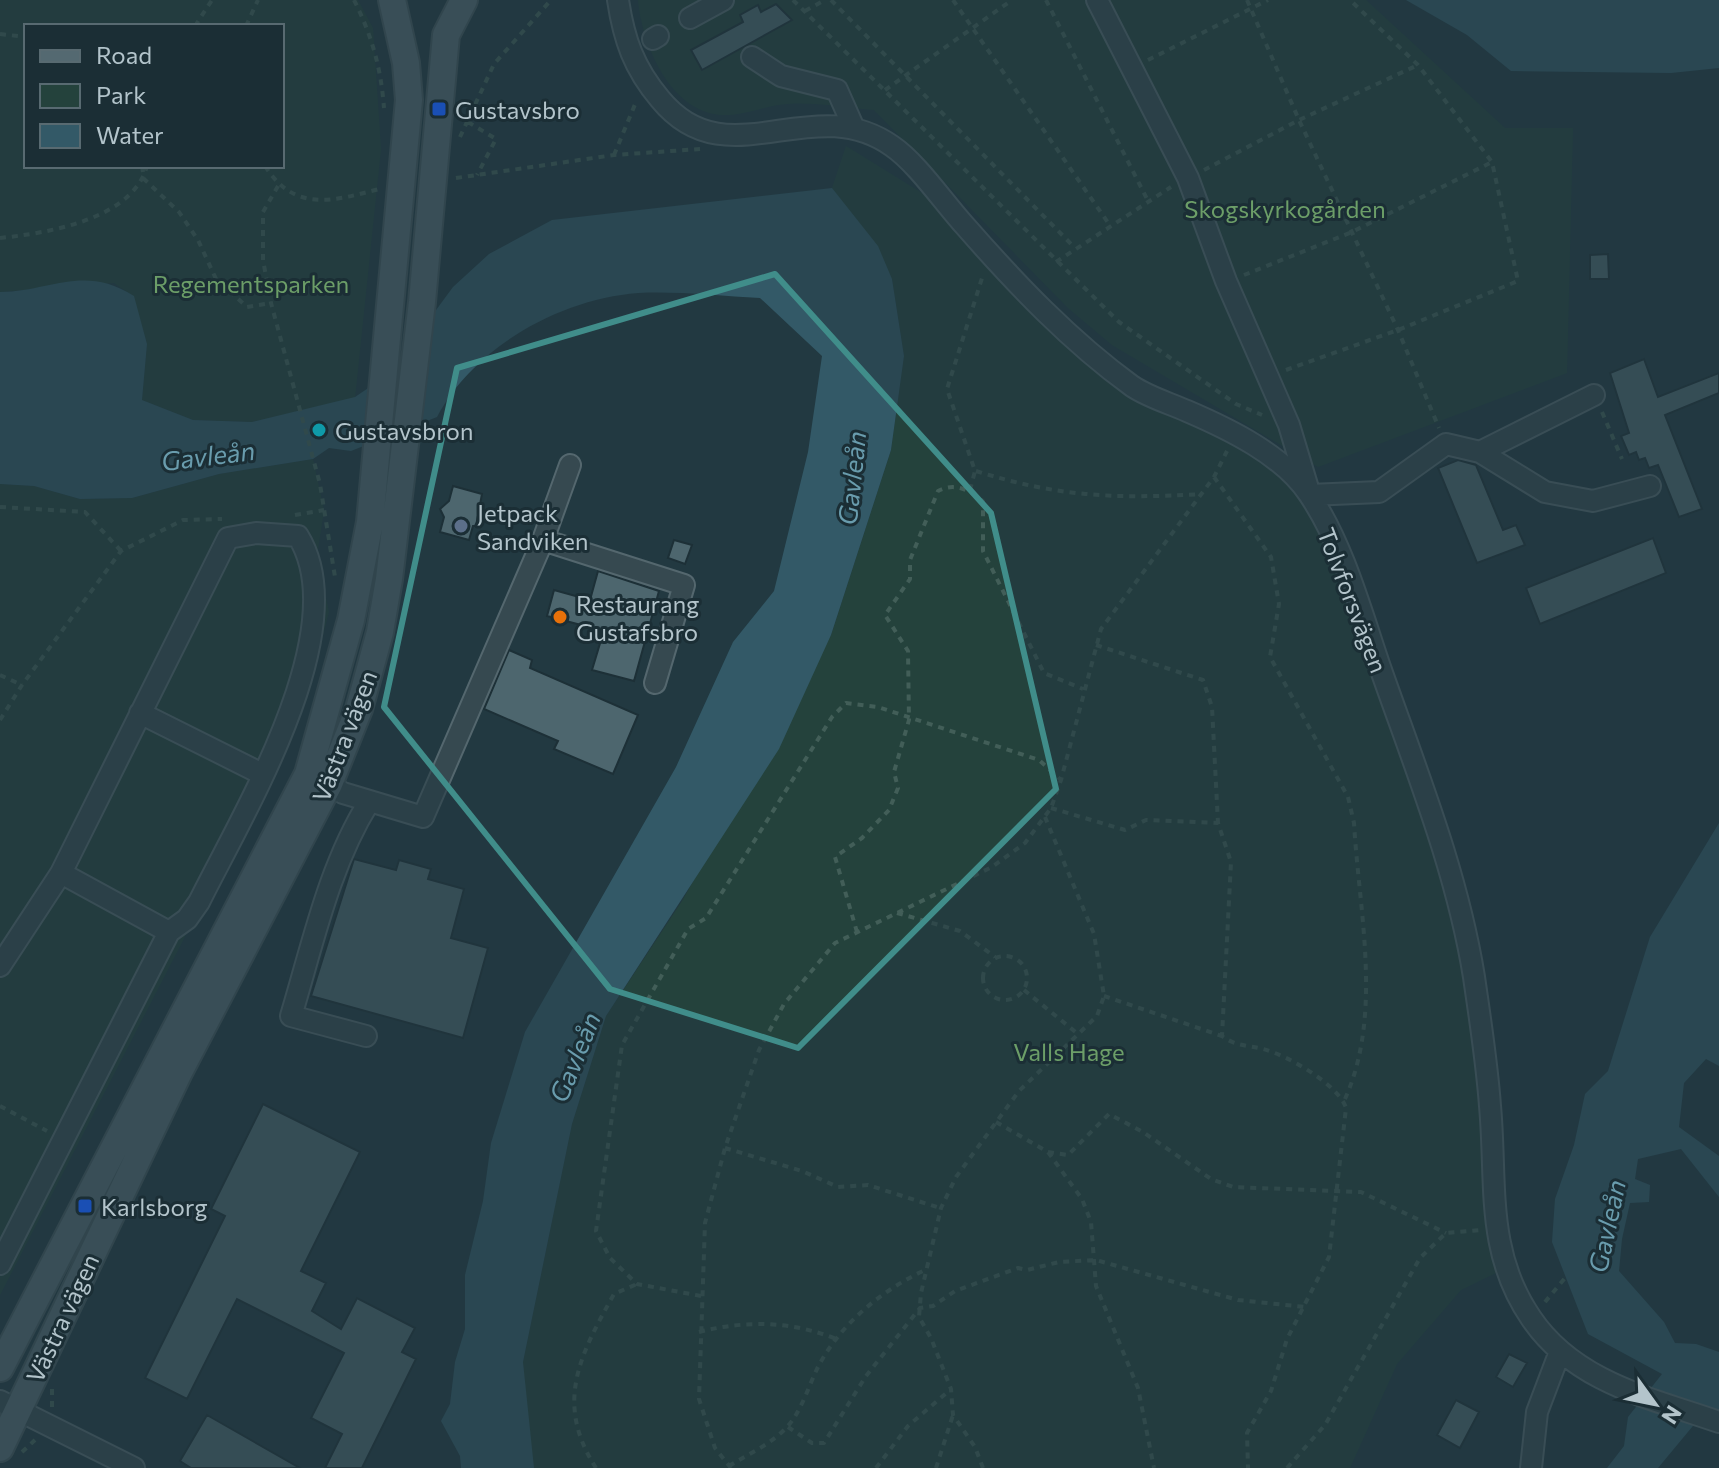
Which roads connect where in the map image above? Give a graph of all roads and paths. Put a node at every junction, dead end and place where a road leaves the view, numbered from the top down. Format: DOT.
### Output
graph roads {
  1 [pos="212,0"];
  2 [pos="258,0"];
  3 [pos="354,0"];
  4 [pos="392,0"];
  5 [pos="464,0"];
  6 [pos="551,0"];
  7 [pos="618,0"];
  8 [pos="723,0"];
  9 [pos="793,0"];
  10 [pos="825,0"];
  11 [pos="831,0"];
  12 [pos="953,0"];
  13 [pos="1012,0"];
  14 [pos="1046,0"];
  15 [pos="1097,0"];
  16 [pos="1247,0"];
  17 [pos="1268,0"];
  18 [pos="1350,0"];
  19 [pos="1251,8"];
  20 [pos="805,11"];
  21 [pos="690,18"];
  22 [pos="196,24"];
  23 [pos="247,24"];
  24 [pos="972,27"];
  25 [pos="0,34"];
  26 [pos="24,37"];
  27 [pos="752,57"];
  28 [pos="1418,65"];
  29 [pos="1130,69"];
  30 [pos="907,74"];
  31 [pos="645,81"];
  32 [pos="885,90"];
  33 [pos="385,118"];
  34 [pos="1299,120"];
  35 [pos="467,122"];
  36 [pos="853,126"];
  37 [pos="456,146"];
  38 [pos="701,149"];
  39 [pos="614,155"];
  40 [pos="1492,162"];
  41 [pos="145,168"];
  42 [pos="266,168"];
  43 [pos="477,175"];
  44 [pos="385,177"];
  45 [pos="1188,178"];
  46 [pos="144,179"];
  47 [pos="278,186"];
  48 [pos="451,186"];
  49 [pos="1147,199"];
  50 [pos="1109,224"];
  51 [pos="1352,232"];
  52 [pos="0,238"];
  53 [pos="1075,248"];
  54 [pos="1056,262"];
  55 [pos="987,263"];
  56 [pos="1226,281"];
  57 [pos="994,282"];
  58 [pos="271,303"];
  59 [pos="1398,330"];
  60 [pos="1268,377"];
  61 [pos="1594,395"];
  62 [pos="1289,425"];
  63 [pos="1446,444"];
  64 [pos="1235,448"];
  65 [pos="1480,452"];
  66 [pos="1622,459"];
  67 [pos="570,465"];
  68 [pos="975,471"];
  69 [pos="1214,477"];
  70 [pos="1650,486"];
  71 [pos="970,490"];
  72 [pos="1202,494"];
  73 [pos="1310,495"];
  74 [pos="0,507"];
  75 [pos="285,517"];
  76 [pos="225,519"];
  77 [pos="382,524"];
  78 [pos="543,540"];
  79 [pos="121,551"];
  80 [pos="1096,645"];
  81 [pos="0,675"];
  82 [pos="655,683"];
  83 [pos="22,685"];
  84 [pos="1083,689"];
  85 [pos="140,713"];
  86 [pos="0,720"];
  87 [pos="909,720"];
  88 [pos="262,774"];
  89 [pos="319,779"];
  90 [pos="1061,780"];
  91 [pos="369,802"];
  92 [pos="1051,808"];
  93 [pos="1045,817"];
  94 [pos="1218,823"];
  95 [pos="61,873"];
  96 [pos="895,913"];
  97 [pos="169,932"];
  98 [pos="857,932"];
  99 [pos="995,957"];
  100 [pos="0,966"];
  101 [pos="1024,990"];
  102 [pos="1104,996"];
  103 [pos="1078,1034"];
  104 [pos="366,1036"];
  105 [pos="1222,1036"];
  106 [pos="1344,1101"];
  107 [pos="0,1106"];
  108 [pos="995,1121"];
  109 [pos="63,1140"];
  110 [pos="725,1148"];
  111 [pos="1048,1152"];
  112 [pos="1335,1189"];
  113 [pos="941,1208"];
  114 [pos="1485,1224"];
  115 [pos="1446,1233"];
  116 [pos="7,1236"];
  117 [pos="1096,1260"];
  118 [pos="0,1264"];
  119 [pos="927,1269"];
  120 [pos="1565,1278"];
  121 [pos="637,1284"];
  122 [pos="701,1296"];
  123 [pos="1305,1307"];
  124 [pos="920,1308"];
  125 [pos="1531,1319"];
  126 [pos="699,1332"];
  127 [pos="836,1339"];
  128 [pos="1559,1354"];
  129 [pos="0,1368"];
  130 [pos="951,1389"];
  131 [pos="9,1406"];
  132 [pos="953,1415"];
  133 [pos="1719,1422"];
  134 [pos="788,1427"];
  135 [pos="0,1448"];
  136 [pos="112,1463"];
  137 [pos="730,1467"];
  138 [pos="134,1468"];
  139 [pos="596,1468"];
  140 [pos="876,1468"];
  141 [pos="936,1468"];
  142 [pos="983,1468"];
  143 [pos="1154,1468"];
  144 [pos="1248,1468"];
  145 [pos="1287,1468"];
  146 [pos="1531,1468"];
  1 -- 22 [label="path"];
  2 -- 23 [label="path"];
  3 -- 33 [label="path"];
  4 -- 77 [label="main road, Västra vägen"];
  5 -- 77 [label="main road, Västra vägen"];
  6 -- 35 [label="path"];
  7 -- 31 [label="street, Tolvforsvägen"];
  8 -- 21 [label="street"];
  9 -- 20 [label="path"];
  10 -- 20 [label="path"];
  11 -- 30 [label="path"];
  12 -- 24 [label="path"];
  13 -- 24 [label="path"];
  14 -- 49 [label="path"];
  15 -- 29 [label="street"];
  16 -- 19 [label="path"];
  17 -- 19 [label="path"];
  18 -- 28 [label="path"];
  19 -- 29 [label="path"];
  19 -- 34 [label="path"];
  20 -- 32 [label="path"];
  24 -- 30 [label="path"];
  24 -- 50 [label="path"];
  25 -- 26 [label="path"];
  27 -- 36 [label="street"];
  28 -- 34 [label="path"];
  28 -- 40 [label="path"];
  29 -- 45 [label="street"];
  30 -- 32 [label="path"];
  30 -- 53 [label="path"];
  31 -- 36 [label="street, Tolvforsvägen"];
  31 -- 39 [label="path"];
  32 -- 54 [label="path"];
  34 -- 45 [label="path"];
  34 -- 51 [label="path"];
  35 -- 37 [label="path"];
  35 -- 43 [label="path"];
  36 -- 55 [label="street, Tolvforsvägen"];
  38 -- 39 [label="path"];
  39 -- 43 [label="path"];
  40 -- 51 [label="path"];
  40 -- 59 [label="path"];
  41 -- 46 [label="path"];
  42 -- 47 [label="path"];
  43 -- 48 [label="path"];
  44 -- 47 [label="path"];
  45 -- 49 [label="path"];
  45 -- 56 [label="street"];
  46 -- 52 [label="path"];
  46 -- 58 [label="path"];
  47 -- 58 [label="path"];
  49 -- 50 [label="path"];
  50 -- 53 [label="path"];
  51 -- 56 [label="path"];
  51 -- 59 [label="path"];
  53 -- 54 [label="path"];
  54 -- 62 [label="path"];
  55 -- 57 [label="path"];
  55 -- 64 [label="street, Tolvforsvägen"];
  55 -- 68 [label="path"];
  56 -- 60 [label="street"];
  58 -- 75 [label="path"];
  59 -- 60 [label="path"];
  59 -- 63 [label="path"];
  60 -- 62 [label="street"];
  61 -- 65 [label="street"];
  61 -- 66 [label="path"];
  62 -- 73 [label="street"];
  63 -- 65 [label="street"];
  63 -- 73 [label="street"];
  64 -- 69 [label="path"];
  64 -- 73 [label="street, Tolvforsvägen"];
  65 -- 70 [label="street"];
  67 -- 78 [label="street"];
  68 -- 71 [label="path"];
  68 -- 72 [label="path"];
  69 -- 72 [label="path"];
  69 -- 106 [label="path"];
  71 -- 84 [label="path"];
  71 -- 87 [label="path"];
  72 -- 80 [label="path"];
  73 -- 114 [label="street, Tolvforsvägen"];
  74 -- 79 [label="path"];
  76 -- 79 [label="path"];
  77 -- 89 [label="main road, Västra vägen"];
  78 -- 82 [label="street"];
  78 -- 91 [label="street"];
  79 -- 83 [label="path"];
  80 -- 84 [label="path"];
  80 -- 94 [label="path"];
  81 -- 83 [label="path"];
  83 -- 86 [label="path"];
  84 -- 90 [label="path"];
  85 -- 88 [label="street"];
  85 -- 88 [label="street"];
  85 -- 95 [label="street"];
  87 -- 90 [label="path"];
  87 -- 98 [label="path"];
  87 -- 121 [label="path"];
  88 -- 97 [label="street"];
  89 -- 91 [label="street"];
  89 -- 129 [label="main road, Västra vägen"];
  89 -- 131 [label="main road, Västra vägen"];
  90 -- 92 [label="path"];
  91 -- 104 [label="street"];
  92 -- 93 [label="path"];
  92 -- 94 [label="path"];
  93 -- 96 [label="path"];
  93 -- 102 [label="path"];
  94 -- 105 [label="path"];
  95 -- 97 [label="street"];
  95 -- 100 [label="street"];
  96 -- 98 [label="path"];
  96 -- 99 [label="path"];
  97 -- 109 [label="street"];
  98 -- 110 [label="path"];
  99 -- 101 [label="path"];
  99 -- 101 [label="path"];
  101 -- 103 [label="path"];
  102 -- 103 [label="path"];
  102 -- 105 [label="path"];
  103 -- 108 [label="path"];
  105 -- 106 [label="path"];
  106 -- 112 [label="path"];
  107 -- 109 [label="path"];
  108 -- 111 [label="path"];
  108 -- 113 [label="path"];
  109 -- 116 [label="street"];
  110 -- 113 [label="path"];
  110 -- 122 [label="path"];
  111 -- 112 [label="path"];
  111 -- 117 [label="path"];
  112 -- 115 [label="path"];
  112 -- 123 [label="path"];
  113 -- 119 [label="path"];
  114 -- 115 [label="path"];
  114 -- 125 [label="street, Tolvforsvägen"];
  115 -- 145 [label="path"];
  116 -- 118 [label="street"];
  117 -- 123 [label="path"];
  117 -- 124 [label="path"];
  117 -- 143 [label="path"];
  119 -- 124 [label="path"];
  119 -- 127 [label="path"];
  120 -- 125 [label="path"];
  121 -- 122 [label="path"];
  121 -- 139 [label="path"];
  122 -- 126 [label="path"];
  123 -- 144 [label="path"];
  124 -- 130 [label="path"];
  124 -- 134 [label="path"];
  125 -- 128 [label="street, Tolvforsvägen"];
  126 -- 127 [label="path"];
  126 -- 137 [label="path"];
  127 -- 134 [label="path"];
  128 -- 133 [label="street, Tolvforsvägen"];
  128 -- 146 [label="street"];
  130 -- 132 [label="path"];
  130 -- 140 [label="path"];
  131 -- 135 [label="main road, Västra vägen"];
  131 -- 136 [label="street"];
  132 -- 141 [label="path"];
  132 -- 142 [label="path"];
  134 -- 137 [label="path"];
  136 -- 138 [label="street"];
}
